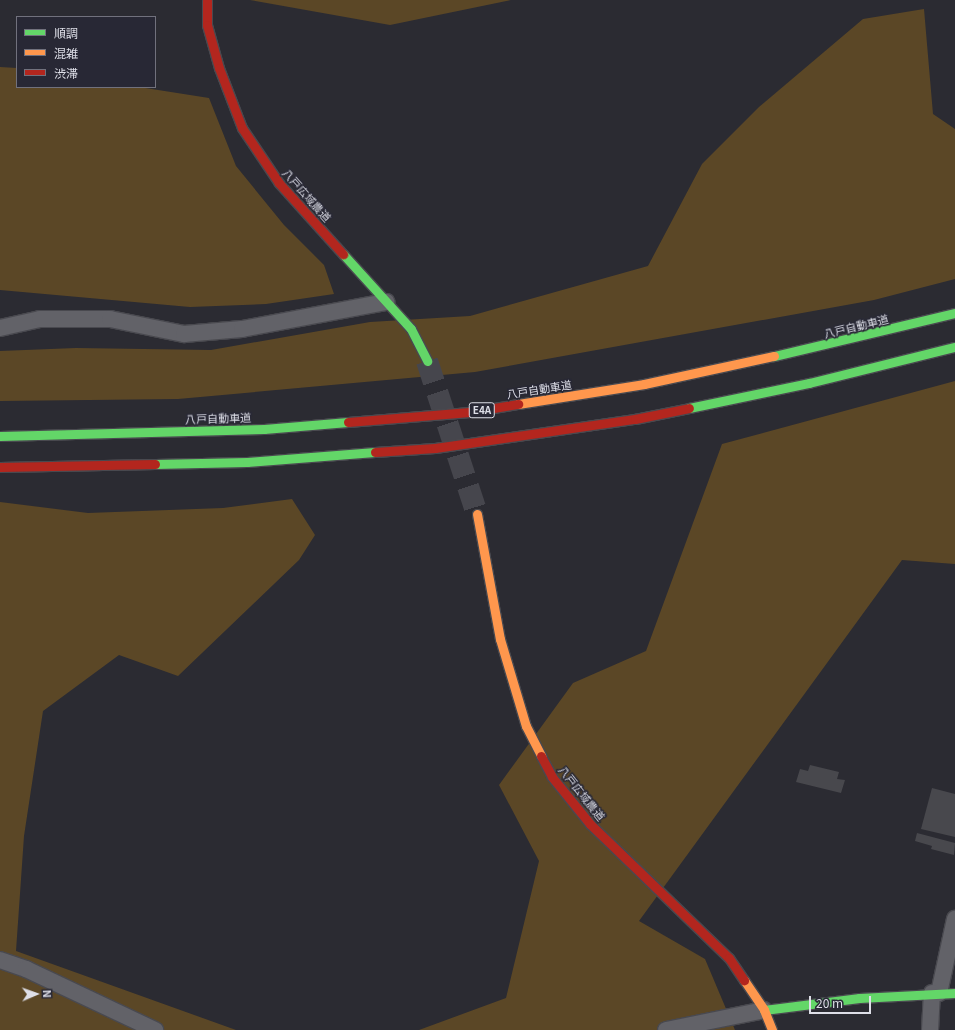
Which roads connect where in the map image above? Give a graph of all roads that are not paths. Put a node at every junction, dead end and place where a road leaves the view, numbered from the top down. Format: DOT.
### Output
graph roads {
  1 [pos="207,0"];
  2 [pos="386,302"];
  3 [pos="955,313"];
  4 [pos="0,328"];
  5 [pos="955,347"];
  6 [pos="427,361"];
  7 [pos="0,436"];
  8 [pos="0,467"];
  9 [pos="477,514"];
  10 [pos="955,919"];
  11 [pos="0,960"];
  12 [pos="936,993"];
  13 [pos="955,993"];
  14 [pos="764,1010"];
  15 [pos="155,1030"];
  16 [pos="666,1030"];
  17 [pos="772,1030"];
  18 [pos="930,1030"];
  1 -- 2 [label="main road, 八戸広域農道"];
  2 -- 4 [label="street"];
  2 -- 6 [label="main road, 八戸広域農道"];
  3 -- 7 [label="main road, 八戸自動車道 / E4A"];
  5 -- 8 [label="main road"];
  9 -- 14 [label="main road, 八戸広域農道"];
  10 -- 12 [label="street"];
  11 -- 15 [label="street"];
  12 -- 13 [label="main road"];
  12 -- 14 [label="main road"];
  12 -- 18 [label="street"];
  14 -- 16 [label="street"];
  14 -- 17 [label="main road, 八戸広域農道"];
}
